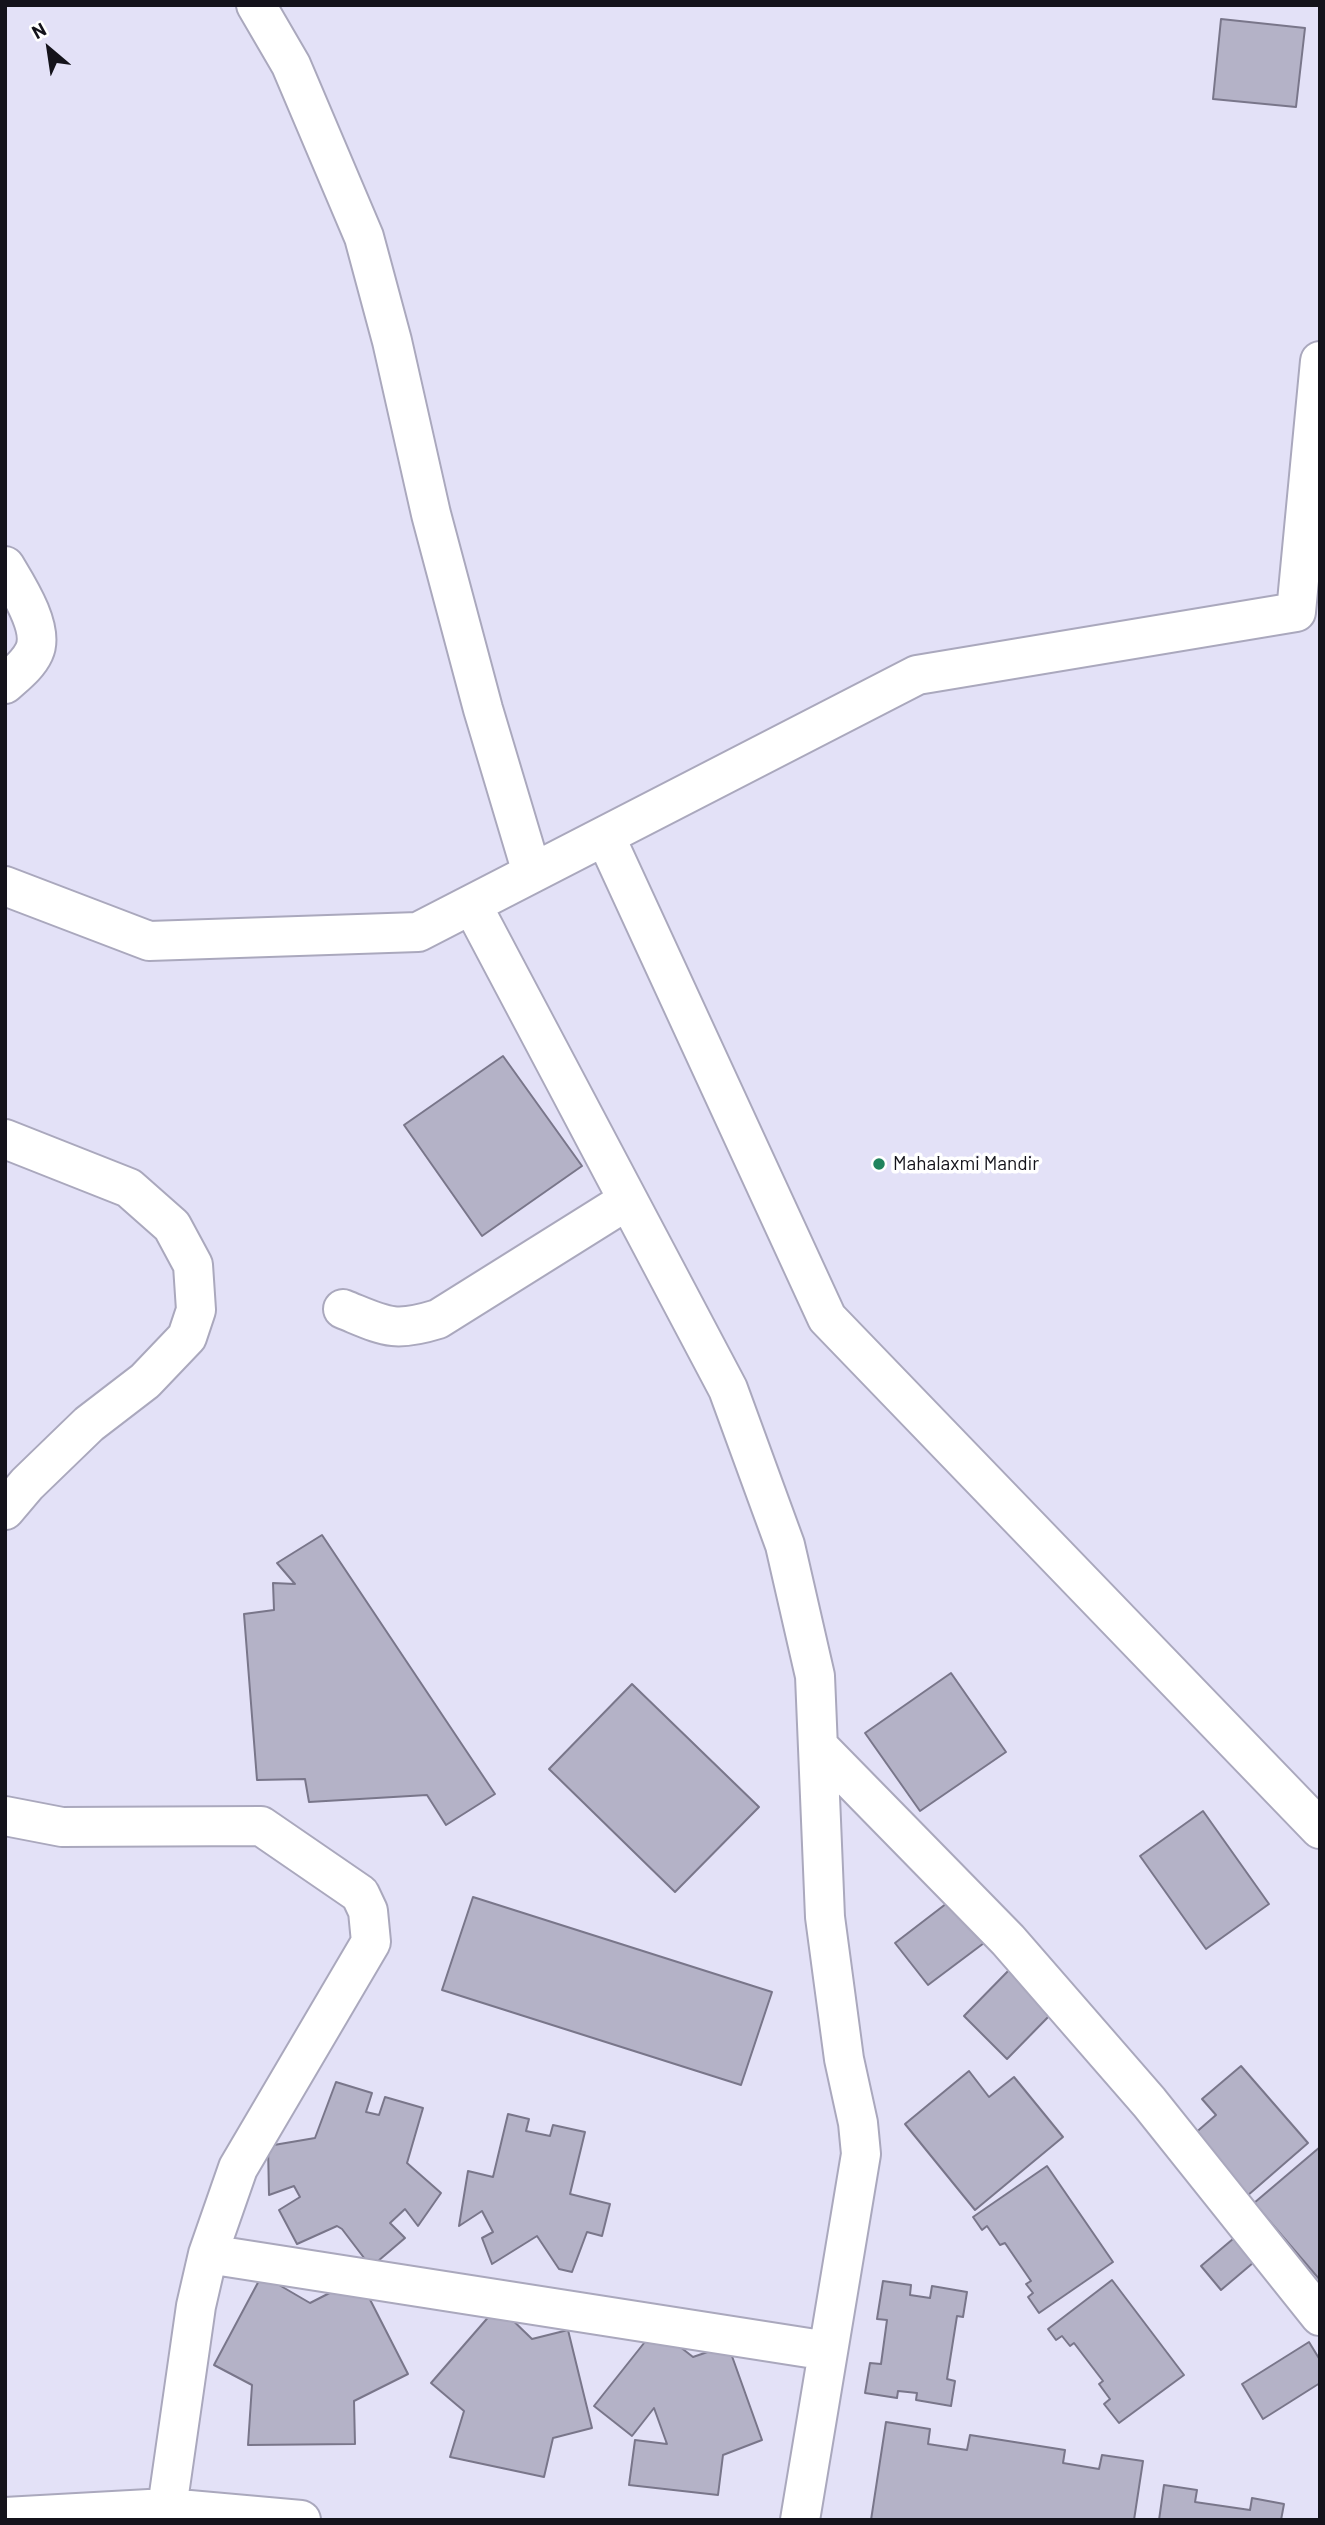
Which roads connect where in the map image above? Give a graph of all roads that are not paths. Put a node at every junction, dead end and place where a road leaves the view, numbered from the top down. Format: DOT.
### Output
graph roads {
  1 [pos="256,5"];
  2 [pos="1320,361"];
  3 [pos="5,566"];
  4 [pos="1308,611"];
  5 [pos="5,684"];
  6 [pos="605,836"];
  7 [pos="533,873"];
  8 [pos="5,886"];
  9 [pos="472,905"];
  10 [pos="5,1139"];
  11 [pos="628,1200"];
  12 [pos="343,1309"];
  13 [pos="5,1510"];
  14 [pos="818,1746"];
  15 [pos="5,1816"];
  16 [pos="1320,1829"];
  17 [pos="208,2254"];
  18 [pos="1320,2316"];
  19 [pos="828,2351"];
  20 [pos="167,2508"];
  21 [pos="5,2516"];
  22 [pos="301,2520"];
  23 [pos="800,2520"];
  1 -- 7 [label="street"];
  2 -- 4 [label="street"];
  3 -- 5 [label="street"];
  4 -- 6 [label="street"];
  6 -- 7 [label="street"];
  6 -- 16 [label="street"];
  7 -- 9 [label="street"];
  8 -- 9 [label="street"];
  9 -- 11 [label="street"];
  10 -- 13 [label="street"];
  11 -- 12 [label="street"];
  11 -- 14 [label="street"];
  14 -- 18 [label="street"];
  14 -- 19 [label="street"];
  15 -- 17 [label="street"];
  17 -- 19 [label="street"];
  17 -- 20 [label="street"];
  19 -- 23 [label="street"];
  20 -- 21 [label="street"];
  20 -- 22 [label="street"];
}
